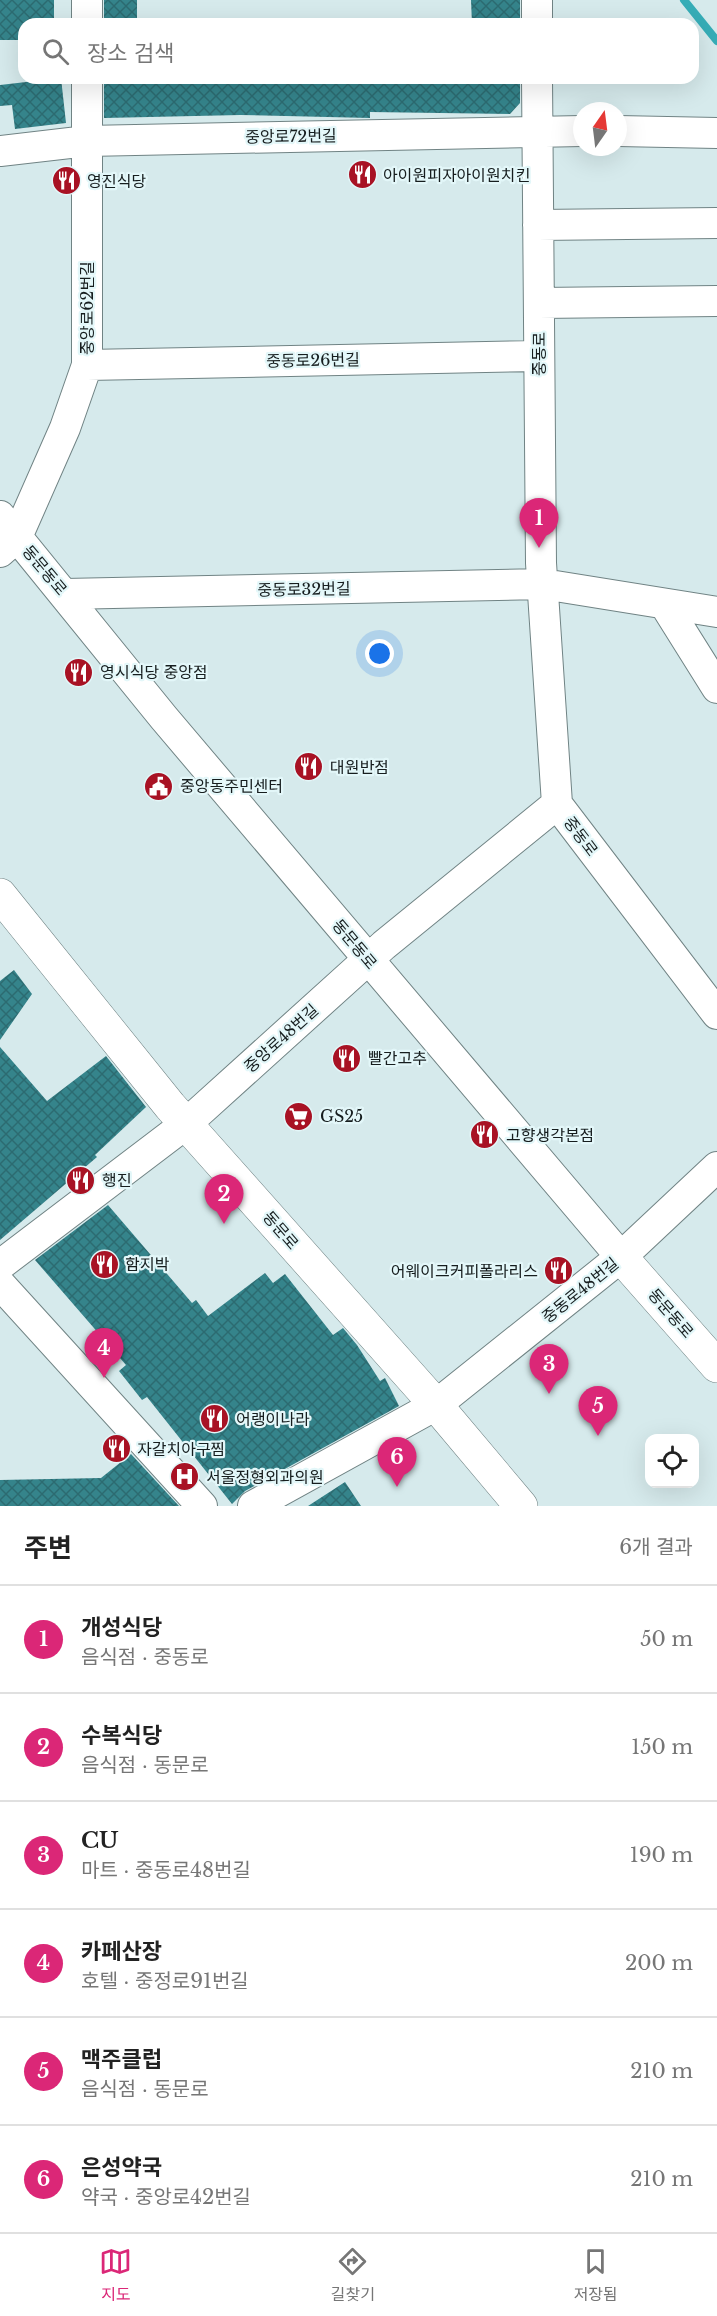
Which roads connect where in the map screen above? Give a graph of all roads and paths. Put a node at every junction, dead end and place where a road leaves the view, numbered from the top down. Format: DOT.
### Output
graph roads {
  1 [pos="87,0"];
  2 [pos="537,0"];
  3 [pos="87,18"];
  4 [pos="537,18"];
  5 [pos="87,84"];
  6 [pos="537,84"];
  7 [pos="537,130"];
  8 [pos="573,131"];
  9 [pos="627,131"];
  10 [pos="717,133"];
  11 [pos="87,141"];
  12 [pos="0,151"];
  13 [pos="717,223"];
  14 [pos="538,225"];
  15 [pos="717,301"];
  16 [pos="539,303"];
  17 [pos="539,356"];
  18 [pos="87,365"];
  19 [pos="6,535"];
  20 [pos="543,584"];
  21 [pos="65,594"];
  22 [pos="665,605"];
  23 [pos="717,612"];
  24 [pos="717,688"];
  25 [pos="557,804"];
  26 [pos="0,895"];
  27 [pos="368,960"];
  28 [pos="717,1014"];
  29 [pos="187,1123"];
  30 [pos="717,1167"];
  31 [pos="621,1257"];
  32 [pos="0,1265"];
  33 [pos="0,1284"];
  34 [pos="717,1366"];
  35 [pos="436,1405"];
  36 [pos="202,1506"];
  37 [pos="253,1506"];
  38 [pos="521,1506"];
  1 -- 3 [label="street"];
  2 -- 4 [label="street"];
  5 -- 11 [label="street, 중앙로62번길"];
  6 -- 7 [label="street, 중동로"];
  7 -- 8 [label="street, 중앙로72번길"];
  7 -- 11 [label="street, 중앙로72번길"];
  7 -- 14 [label="street, 중동로"];
  9 -- 10 [label="street"];
  11 -- 12 [label="street, 중앙로72번길"];
  11 -- 18 [label="street, 중앙로62번길"];
  13 -- 14 [label="street"];
  14 -- 16 [label="street, 중동로"];
  15 -- 16 [label="street"];
  16 -- 17 [label="street, 중동로"];
  17 -- 18 [label="street, 중동로26번길"];
  17 -- 20 [label="street, 중동로"];
  18 -- 19 [label="street, 중앙로62번길"];
  19 -- 21 [label="street, 동문동로"];
  20 -- 21 [label="street, 중동로32번길"];
  20 -- 22 [label="street"];
  20 -- 25 [label="street, 중동로"];
  21 -- 27 [label="street, 동문동로"];
  22 -- 23 [label="street"];
  22 -- 24 [label="street"];
  25 -- 27 [label="street, 중앙로48번길"];
  25 -- 28 [label="street, 중동로"];
  26 -- 29 [label="main road, 동문로"];
  27 -- 29 [label="street, 중앙로48번길"];
  27 -- 31 [label="street, 동문동로"];
  29 -- 32 [label="street, 중앙로48번길"];
  29 -- 35 [label="main road, 동문로"];
  30 -- 31 [label="street, 중동로48번길"];
  31 -- 34 [label="main road, 동문동로"];
  31 -- 35 [label="street, 중동로48번길"];
  33 -- 36 [label="street"];
  35 -- 37 [label="street, 중동로48번길"];
  35 -- 38 [label="main road, 동문로"];
}
